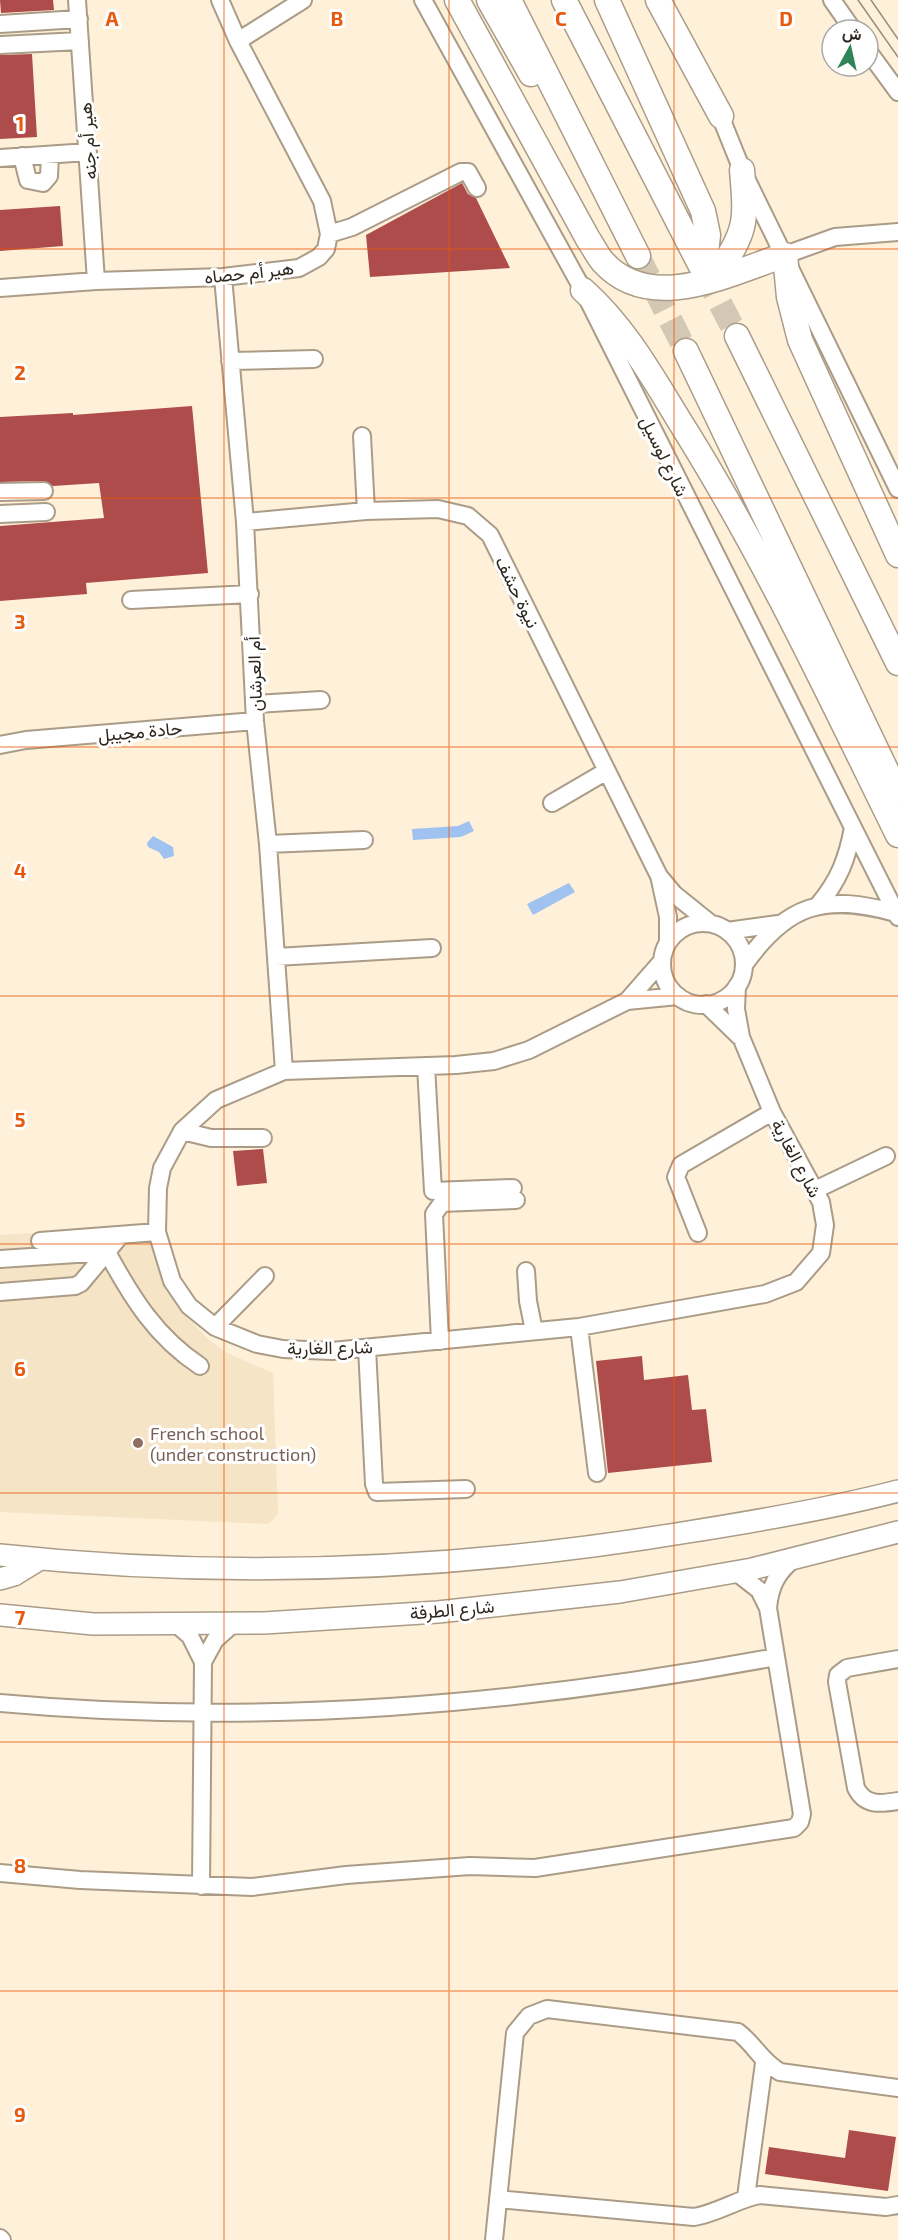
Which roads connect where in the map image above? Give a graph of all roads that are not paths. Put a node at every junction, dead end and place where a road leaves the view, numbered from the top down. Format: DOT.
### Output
graph roads {
  1 [pos="78,0"];
  2 [pos="220,0"];
  3 [pos="303,0"];
  4 [pos="423,0"];
  5 [pos="457,0"];
  6 [pos="489,0"];
  7 [pos="509,0"];
  8 [pos="564,0"];
  9 [pos="607,0"];
  10 [pos="658,0"];
  11 [pos="671,0"];
  12 [pos="832,0"];
  13 [pos="845,18"];
  14 [pos="79,19"];
  15 [pos="0,24"];
  16 [pos="80,41"];
  17 [pos="238,41"];
  18 [pos="0,45"];
  19 [pos="880,67"];
  20 [pos="898,92"];
  21 [pos="721,116"];
  22 [pos="88,152"];
  23 [pos="50,155"];
  24 [pos="22,156"];
  25 [pos="0,158"];
  26 [pos="742,170"];
  27 [pos="477,188"];
  28 [pos="621,221"];
  29 [pos="898,232"];
  30 [pos="329,234"];
  31 [pos="785,255"];
  32 [pos="638,256"];
  33 [pos="709,275"];
  34 [pos="223,277"];
  35 [pos="96,281"];
  36 [pos="0,288"];
  37 [pos="583,290"];
  38 [pos="736,336"];
  39 [pos="686,351"];
  40 [pos="314,358"];
  41 [pos="230,362"];
  42 [pos="362,436"];
  43 [pos="898,489"];
  44 [pos="44,491"];
  45 [pos="0,492"];
  46 [pos="366,511"];
  47 [pos="46,512"];
  48 [pos="0,514"];
  49 [pos="245,522"];
  50 [pos="898,555"];
  51 [pos="250,594"];
  52 [pos="131,600"];
  53 [pos="898,663"];
  54 [pos="321,700"];
  55 [pos="256,704"];
  56 [pos="255,721"];
  57 [pos="0,737"];
  58 [pos="26,740"];
  59 [pos="0,745"];
  60 [pos="606,772"];
  61 [pos="898,795"];
  62 [pos="552,803"];
  63 [pos="853,828"];
  64 [pos="898,836"];
  65 [pos="364,840"];
  66 [pos="268,844"];
  67 [pos="659,876"];
  68 [pos="819,904"];
  69 [pos="897,915"];
  70 [pos="710,923"];
  71 [pos="778,924"];
  72 [pos="727,931"];
  73 [pos="668,942"];
  74 [pos="432,948"];
  75 [pos="276,957"];
  76 [pos="662,961"];
  77 [pos="744,965"];
  78 [pos="737,986"];
  79 [pos="678,996"];
  80 [pos="627,1001"];
  81 [pos="706,1004"];
  82 [pos="741,1037"];
  83 [pos="426,1066"];
  84 [pos="284,1071"];
  85 [pos="772,1112"];
  86 [pos="182,1131"];
  87 [pos="263,1138"];
  88 [pos="886,1156"];
  89 [pos="814,1190"];
  90 [pos="157,1232"];
  91 [pos="698,1233"];
  92 [pos="121,1235"];
  93 [pos="40,1241"];
  94 [pos="107,1252"];
  95 [pos="0,1259"];
  96 [pos="526,1271"];
  97 [pos="265,1276"];
  98 [pos="0,1292"];
  99 [pos="215,1327"];
  100 [pos="579,1327"];
  101 [pos="534,1331"];
  102 [pos="440,1341"];
  103 [pos="367,1348"];
  104 [pos="200,1366"];
  105 [pos="597,1473"];
  106 [pos="466,1489"];
  107 [pos="898,1491"];
  108 [pos="898,1526"];
  109 [pos="898,1532"];
  110 [pos="874,1538"];
  111 [pos="0,1555"];
  112 [pos="795,1558"];
  113 [pos="40,1559"];
  114 [pos="736,1572"];
  115 [pos="0,1580"];
  116 [pos="768,1608"];
  117 [pos="0,1615"];
  118 [pos="175,1623"];
  119 [pos="234,1623"];
  120 [pos="776,1657"];
  121 [pos="898,1659"];
  122 [pos="203,1662"];
  123 [pos="0,1702"];
  124 [pos="203,1714"];
  125 [pos="898,1801"];
  126 [pos="0,1873"];
  127 [pos="201,1886"];
  128 [pos="764,2063"];
  129 [pos="898,2088"];
  130 [pos="746,2198"];
  131 [pos="498,2199"];
  132 [pos="898,2205"];
  133 [pos="494,2240"];
  1 -- 14 [label="street, هير أم جنه"];
  2 -- 17 [label="street"];
  3 -- 17 [label="street"];
  4 -- 37 [label="street, شارع لوسيل"];
  5 -- 33 [label="highway"];
  6 -- 28 [label="highway"];
  7 -- 28 [label="highway"];
  8 -- 33 [label="highway"];
  9 -- 33 [label="highway"];
  10 -- 21 [label="highway"];
  11 -- 21 [label="street"];
  12 -- 13 [label="street"];
  14 -- 15 [label="street"];
  14 -- 16 [label="street, هير أم جنه"];
  16 -- 18 [label="street"];
  16 -- 22 [label="street, هير أم جنه"];
  17 -- 30 [label="street"];
  19 -- 20 [label="street"];
  21 -- 26 [label="street"];
  22 -- 23 [label="street"];
  22 -- 35 [label="street, هير أم جنه"];
  23 -- 24 [label="street"];
  23 -- 24 [label="street"];
  24 -- 25 [label="street"];
  26 -- 31 [label="street"];
  26 -- 33 [label="highway"];
  27 -- 30 [label="street"];
  28 -- 32 [label="highway"];
  29 -- 31 [label="street"];
  30 -- 34 [label="street, هير أم حصاه"];
  31 -- 33 [label="highway"];
  31 -- 43 [label="street"];
  31 -- 50 [label="highway"];
  34 -- 35 [label="street, هير أم حصاه"];
  34 -- 41 [label="street, أم العرشان"];
  35 -- 36 [label="street, هير أم حصاه"];
  37 -- 63 [label="street, شارع لوسيل"];
  37 -- 64 [label="highway"];
  38 -- 53 [label="highway"];
  39 -- 61 [label="highway"];
  40 -- 41 [label="street"];
  41 -- 49 [label="street, أم العرشان"];
  42 -- 46 [label="street"];
  44 -- 45 [label="street"];
  46 -- 49 [label="street, نيوة حشف"];
  46 -- 60 [label="street, نيوة حشف"];
  47 -- 48 [label="street"];
  49 -- 51 [label="street, أم العرشان"];
  51 -- 52 [label="street"];
  51 -- 55 [label="street, أم العرشان"];
  54 -- 55 [label="street"];
  55 -- 56 [label="street, أم العرشان"];
  56 -- 58 [label="street, حادة مجيبل"];
  56 -- 66 [label="street, أم العرشان"];
  57 -- 58 [label="street, حادة مجيبل"];
  58 -- 59 [label="street, حادة مجيبل"];
  60 -- 62 [label="street"];
  60 -- 67 [label="street, نيوة حشف"];
  63 -- 68 [label="street"];
  63 -- 69 [label="street, شارع لوسيل"];
  65 -- 66 [label="street"];
  66 -- 75 [label="street, أم العرشان"];
  67 -- 70 [label="street, نيوة حشف"];
  67 -- 73 [label="street, نيوة حشف"];
  68 -- 69 [label="street"];
  68 -- 71 [label="street"];
  70 -- 72 [label="street"];
  70 -- 73 [label="street"];
  71 -- 72 [label="street"];
  71 -- 77 [label="street"];
  72 -- 77 [label="street"];
  73 -- 76 [label="street"];
  74 -- 75 [label="street"];
  75 -- 84 [label="street, أم العرشان"];
  76 -- 79 [label="street"];
  76 -- 80 [label="street, شارع الغارية"];
  77 -- 78 [label="street"];
  78 -- 81 [label="street"];
  78 -- 82 [label="street, شارع الغارية"];
  79 -- 80 [label="street, شارع الغارية"];
  79 -- 81 [label="street"];
  80 -- 83 [label="street, شارع الغارية"];
  81 -- 82 [label="street, شارع الغارية"];
  82 -- 85 [label="street, شارع الغارية"];
  83 -- 84 [label="street, شارع الغارية"];
  83 -- 102 [label="street"];
  84 -- 86 [label="street, شارع الغارية"];
  85 -- 89 [label="street, شارع الغارية"];
  85 -- 91 [label="street"];
  86 -- 87 [label="street"];
  86 -- 90 [label="street, شارع الغارية"];
  88 -- 89 [label="street"];
  89 -- 100 [label="street, شارع الغارية"];
  90 -- 92 [label="street"];
  90 -- 99 [label="street, شارع الغارية"];
  92 -- 93 [label="street"];
  92 -- 94 [label="street"];
  94 -- 95 [label="street"];
  94 -- 98 [label="street"];
  94 -- 104 [label="street"];
  96 -- 101 [label="street"];
  97 -- 99 [label="street"];
  99 -- 103 [label="street, شارع الغارية"];
  100 -- 101 [label="street, شارع الغارية"];
  100 -- 105 [label="street"];
  101 -- 102 [label="street, شارع الغارية"];
  102 -- 103 [label="street, شارع الغارية"];
  103 -- 106 [label="street"];
  107 -- 113 [label="main road"];
  108 -- 110 [label="main road"];
  109 -- 110 [label="main road, شارع الطرفة"];
  110 -- 112 [label="main road, شارع الطرفة"];
  111 -- 113 [label="main road"];
  112 -- 114 [label="main road, شارع الطرفة"];
  112 -- 116 [label="street"];
  113 -- 115 [label="main road"];
  114 -- 116 [label="street"];
  114 -- 119 [label="main road, شارع الطرفة"];
  116 -- 120 [label="street"];
  117 -- 118 [label="main road, شارع الطرفة"];
  118 -- 119 [label="main road, شارع الطرفة"];
  118 -- 122 [label="street"];
  119 -- 122 [label="street"];
  120 -- 124 [label="street"];
  120 -- 127 [label="street"];
  121 -- 125 [label="street"];
  122 -- 124 [label="street"];
  123 -- 124 [label="street"];
  124 -- 127 [label="street"];
  126 -- 127 [label="street"];
  128 -- 129 [label="street"];
  128 -- 130 [label="street"];
  128 -- 131 [label="street"];
  130 -- 131 [label="street"];
  130 -- 132 [label="street"];
  131 -- 133 [label="street"];
}
